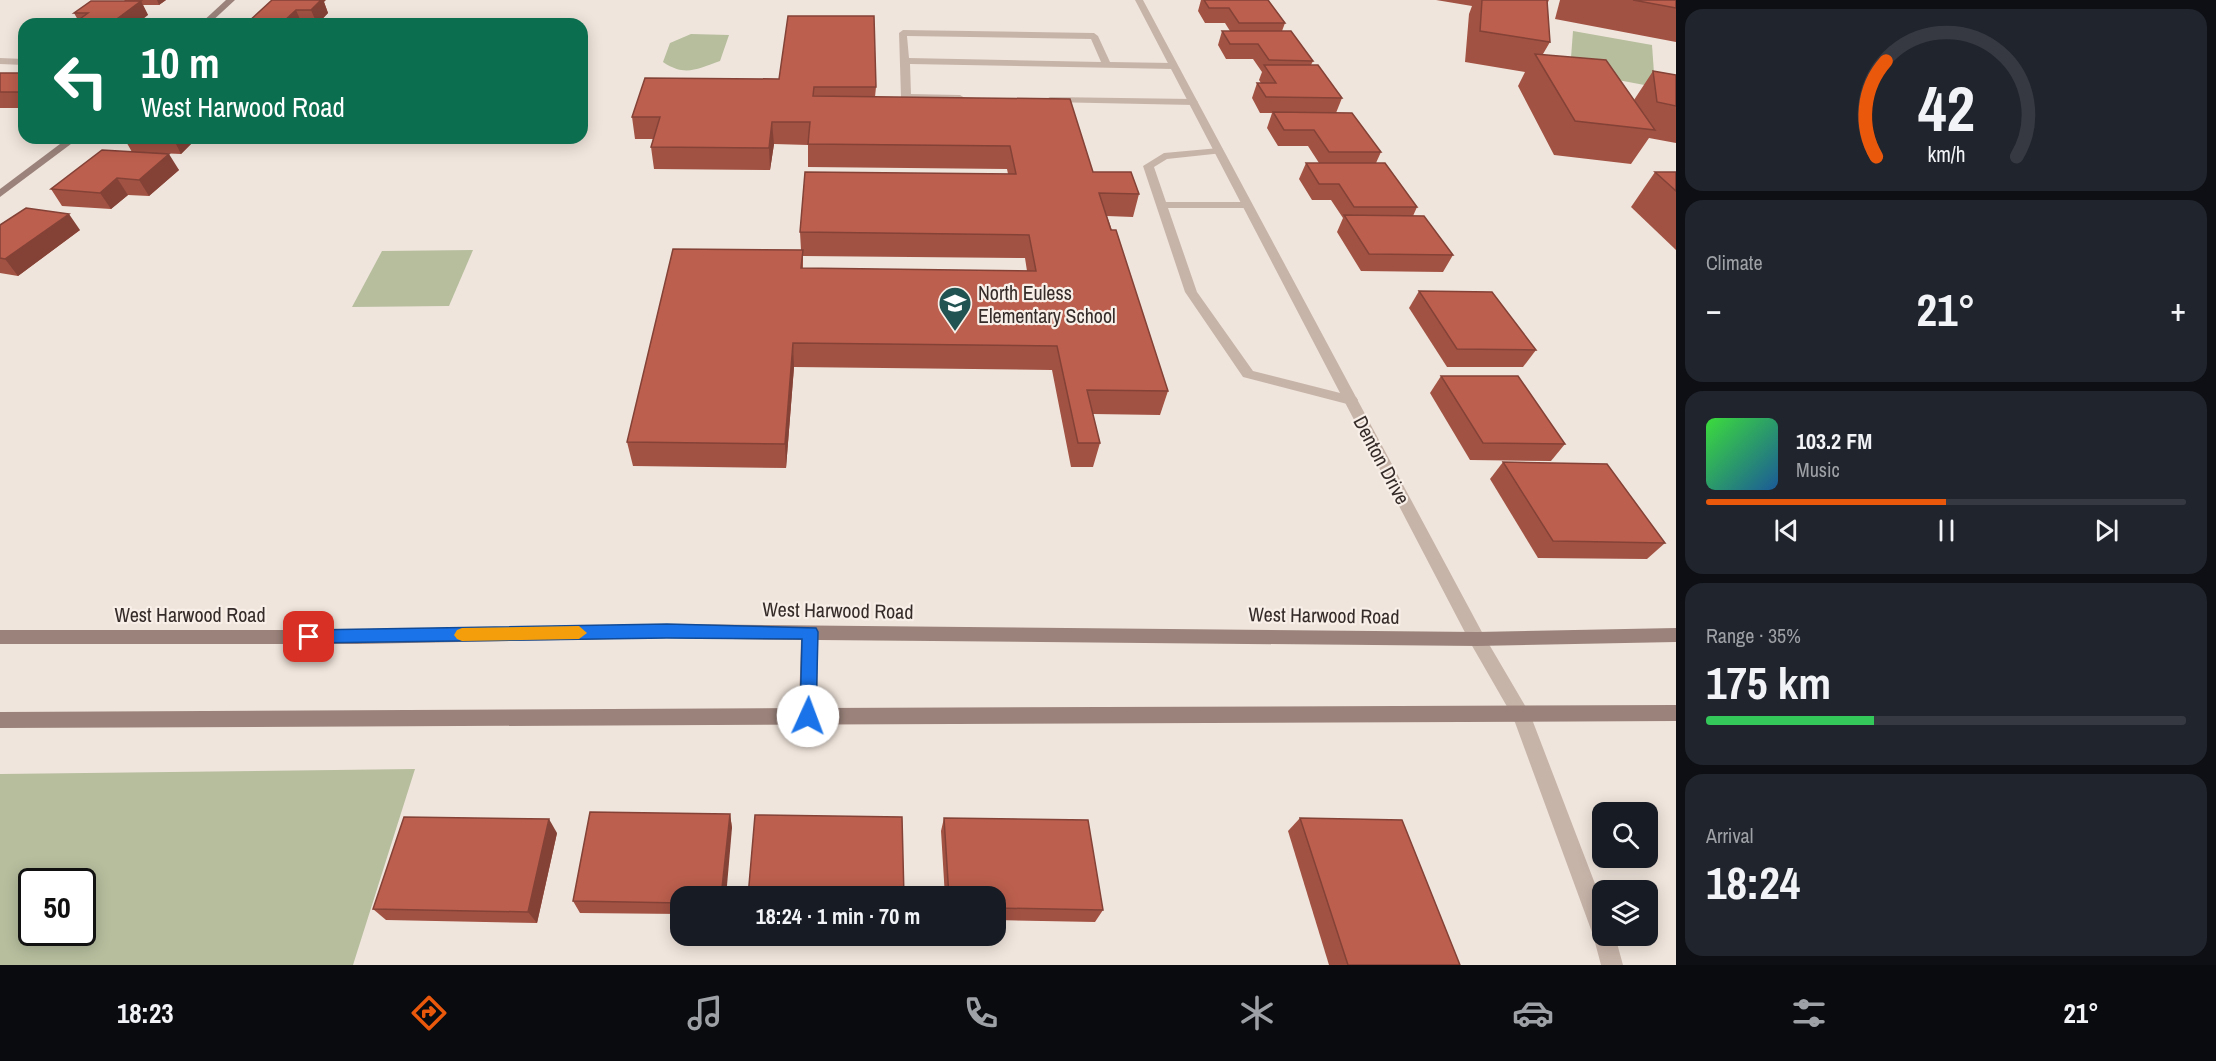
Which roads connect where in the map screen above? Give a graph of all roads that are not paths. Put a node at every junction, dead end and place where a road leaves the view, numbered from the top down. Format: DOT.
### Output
graph roads {
  1 [pos="231,0"];
  2 [pos="1139,0"];
  3 [pos="211,18"];
  4 [pos="0,62"];
  5 [pos="18,62"];
  6 [pos="905,62"];
  7 [pos="1107,65"];
  8 [pos="1173,66"];
  9 [pos="966,98"];
  10 [pos="1038,99"];
  11 [pos="1193,102"];
  12 [pos="66,144"];
  13 [pos="1219,151"];
  14 [pos="0,194"];
  15 [pos="1161,205"];
  16 [pos="1247,205"];
  17 [pos="1351,400"];
  18 [pos="810,632"];
  19 [pos="1676,635"];
  20 [pos="0,637"];
  21 [pos="1477,639"];
  22 [pos="1676,713"];
  23 [pos="1521,714"];
  24 [pos="808,716"];
  25 [pos="0,720"];
  26 [pos="1592,903"];
  27 [pos="1607,946"];
  28 [pos="1612,965"];
  1 -- 3 [label="main road"];
  2 -- 8 [label="street, Denton Drive"];
  4 -- 5 [label="street"];
  6 -- 7 [label="street"];
  6 -- 7 [label="street"];
  6 -- 9 [label="street"];
  7 -- 8 [label="street"];
  8 -- 11 [label="street, Denton Drive"];
  10 -- 11 [label="street"];
  11 -- 13 [label="street, Denton Drive"];
  12 -- 14 [label="main road"];
  13 -- 15 [label="street"];
  13 -- 16 [label="street, Denton Drive"];
  15 -- 16 [label="street"];
  15 -- 17 [label="street"];
  16 -- 17 [label="street, Denton Drive"];
  17 -- 21 [label="street, Denton Drive"];
  18 -- 20 [label="main road, West Harwood Road"];
  18 -- 21 [label="main road, West Harwood Road"];
  18 -- 24 [label="main road"];
  19 -- 21 [label="main road, West Harwood Road"];
  21 -- 23 [label="street, Denton Drive"];
  22 -- 23 [label="main road"];
  23 -- 24 [label="main road"];
  23 -- 26 [label="street, Denton Drive"];
  24 -- 25 [label="main road"];
  27 -- 28 [label="street"];
}
